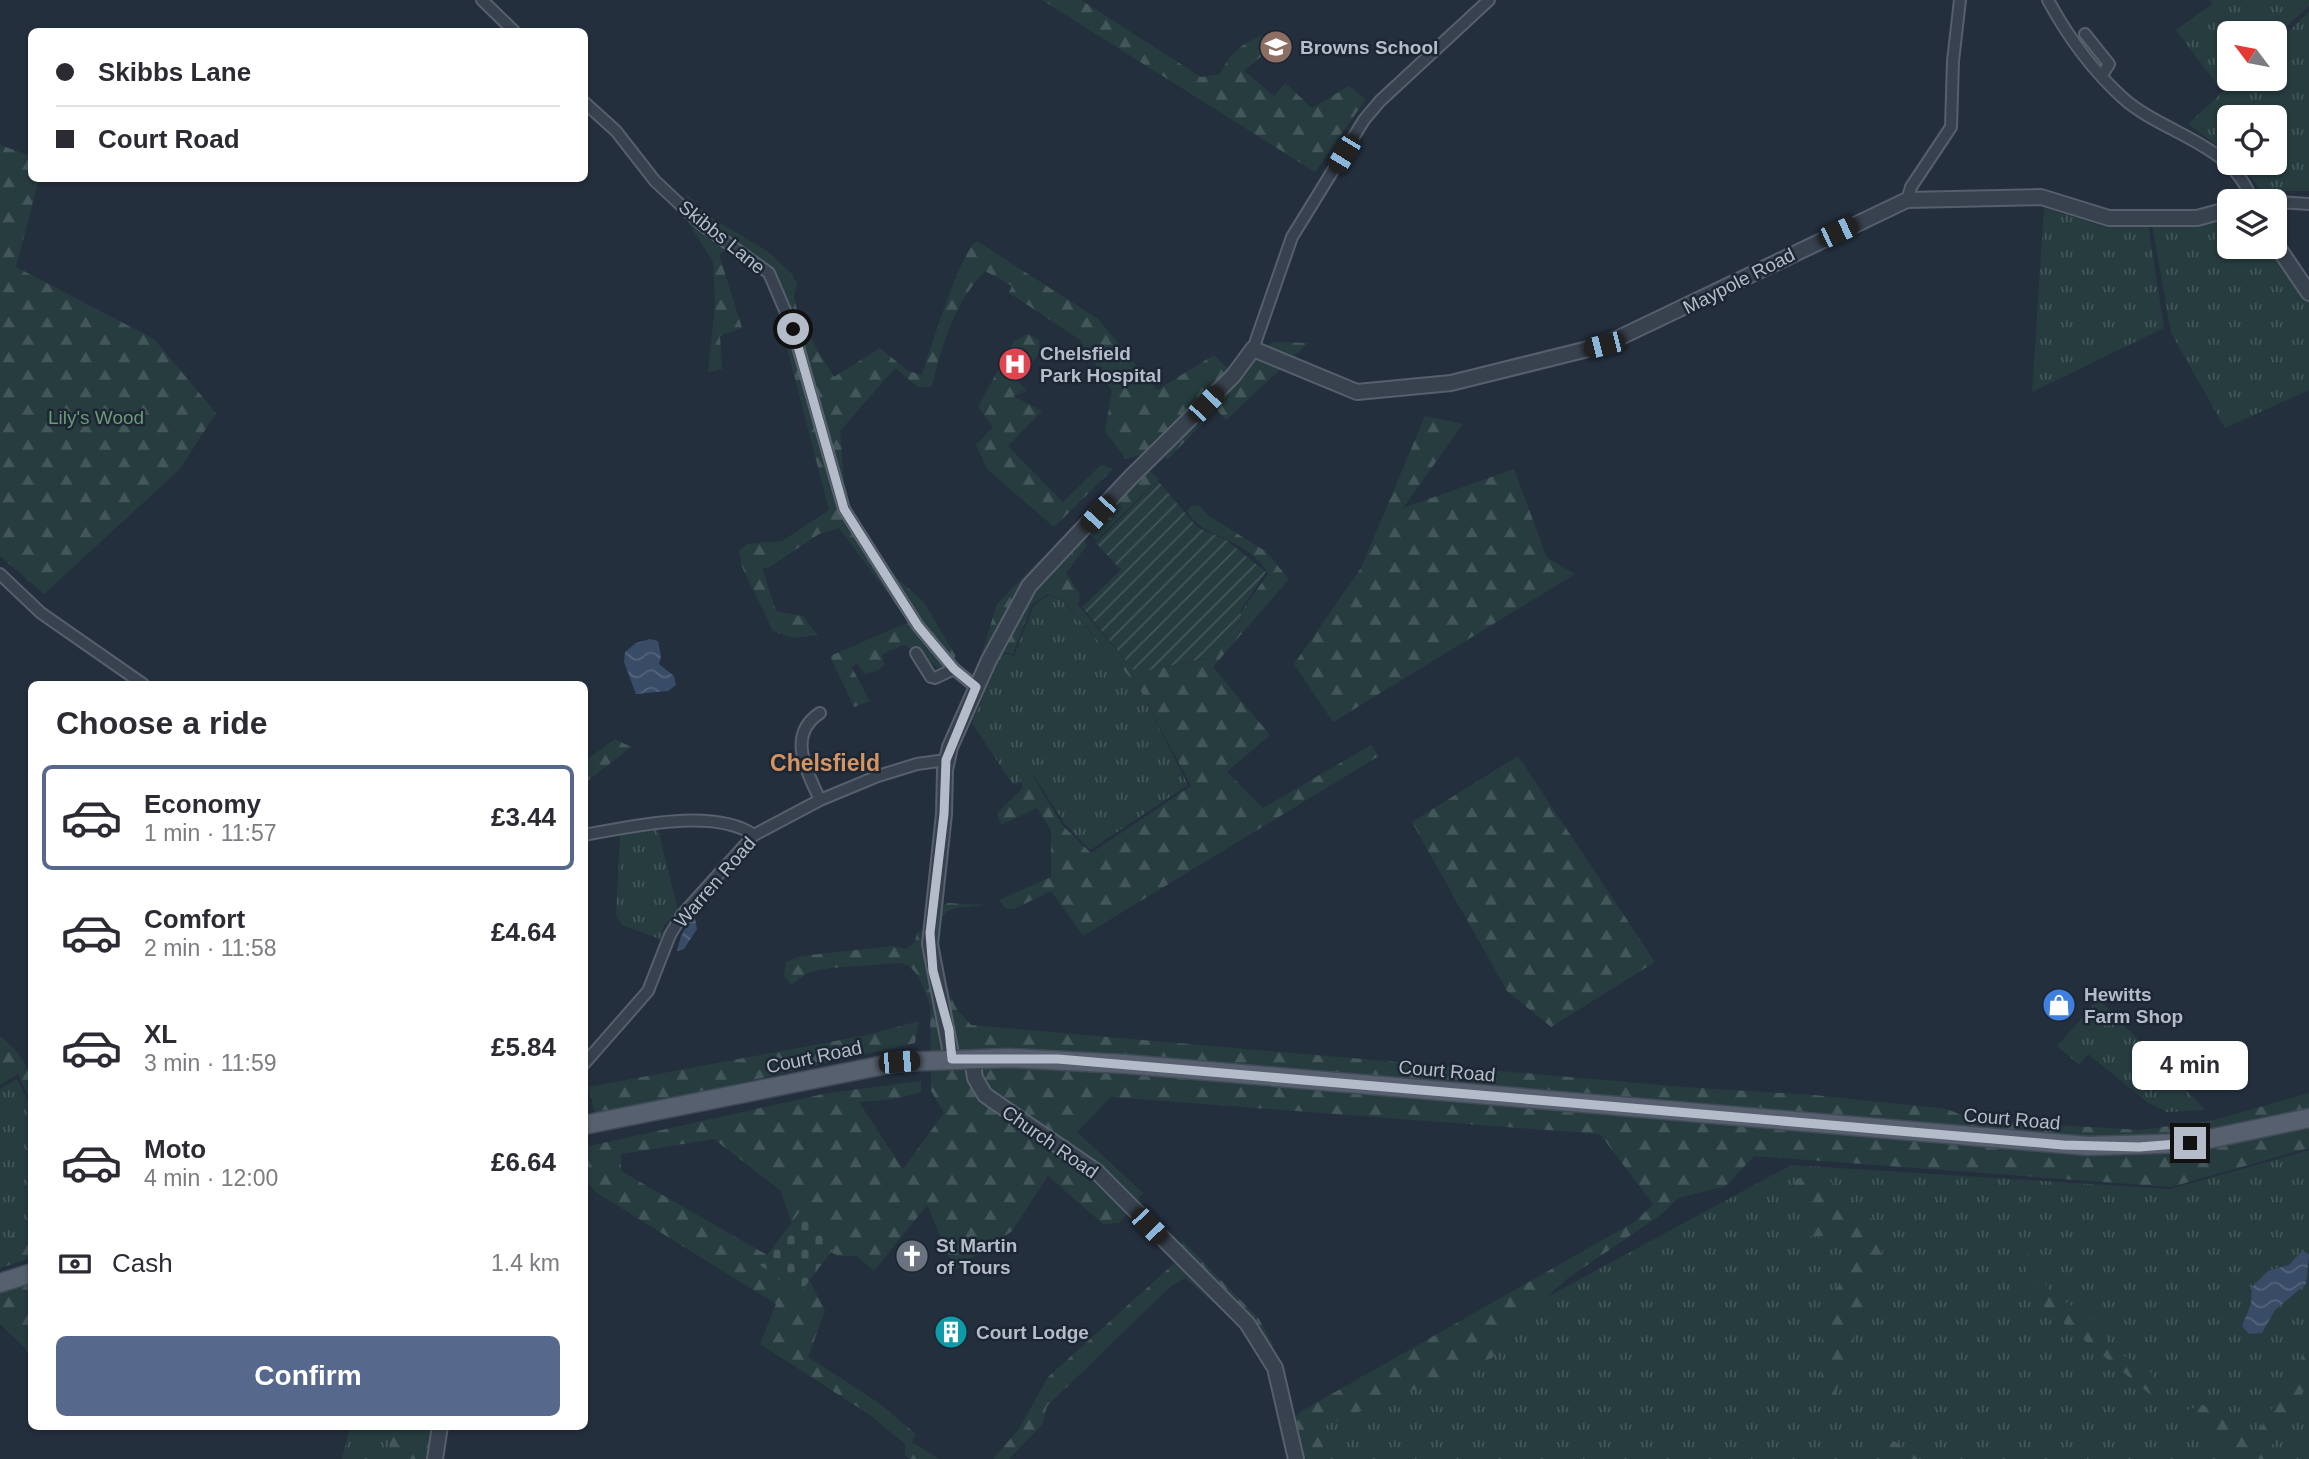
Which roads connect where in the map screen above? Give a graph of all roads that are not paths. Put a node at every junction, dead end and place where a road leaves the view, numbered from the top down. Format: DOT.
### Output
graph roads {
  1 [pos="482,0"];
  2 [pos="1489,0"];
  3 [pos="1960,0"];
  4 [pos="2048,0"];
  5 [pos="511,28"];
  6 [pos="2085,34"];
  7 [pos="2102,75"];
  8 [pos="588,106"];
  9 [pos="2245,189"];
  10 [pos="1907,200"];
  11 [pos="2287,203"];
  12 [pos="2309,204"];
  13 [pos="2217,213"];
  14 [pos="2286,259"];
  15 [pos="2309,293"];
  16 [pos="1253,349"];
  17 [pos="0,574"];
  18 [pos="916,653"];
  19 [pos="954,669"];
  20 [pos="139,681"];
  21 [pos="976,687"];
  22 [pos="820,713"];
  23 [pos="946,760"];
  24 [pos="820,800"];
  25 [pos="588,834"];
  26 [pos="754,835"];
  27 [pos="972,1058"];
  28 [pos="588,1059"];
  29 [pos="952,1059"];
  30 [pos="2309,1118"];
  31 [pos="588,1124"];
  32 [pos="28,1274"];
  33 [pos="0,1283"];
  34 [pos="439,1430"];
  35 [pos="435,1459"];
  36 [pos="1296,1459"];
  1 -- 5 [label="street"];
  2 -- 16 [label="street"];
  3 -- 10 [label="street"];
  4 -- 7 [label="street"];
  6 -- 7 [label="street"];
  7 -- 9 [label="street"];
  8 -- 19 [label="street, Skibbs Lane"];
  10 -- 13 [label="street, Maypole Road"];
  10 -- 16 [label="street, Maypole Road"];
  11 -- 12 [label="street"];
  14 -- 15 [label="street"];
  16 -- 21 [label="street"];
  17 -- 20 [label="street"];
  18 -- 19 [label="street"];
  19 -- 21 [label="street, Skibbs Lane"];
  21 -- 23 [label="street"];
  22 -- 24 [label="street"];
  23 -- 24 [label="street, Warren Road"];
  23 -- 29 [label="street"];
  24 -- 26 [label="street, Warren Road"];
  25 -- 26 [label="street"];
  26 -- 28 [label="street, Warren Road"];
  27 -- 29 [label="main road, Court Road"];
  27 -- 30 [label="main road, Court Road"];
  27 -- 36 [label="street, Church Road"];
  29 -- 31 [label="main road, Court Road"];
  32 -- 33 [label="main road"];
  34 -- 35 [label="street"];
}
